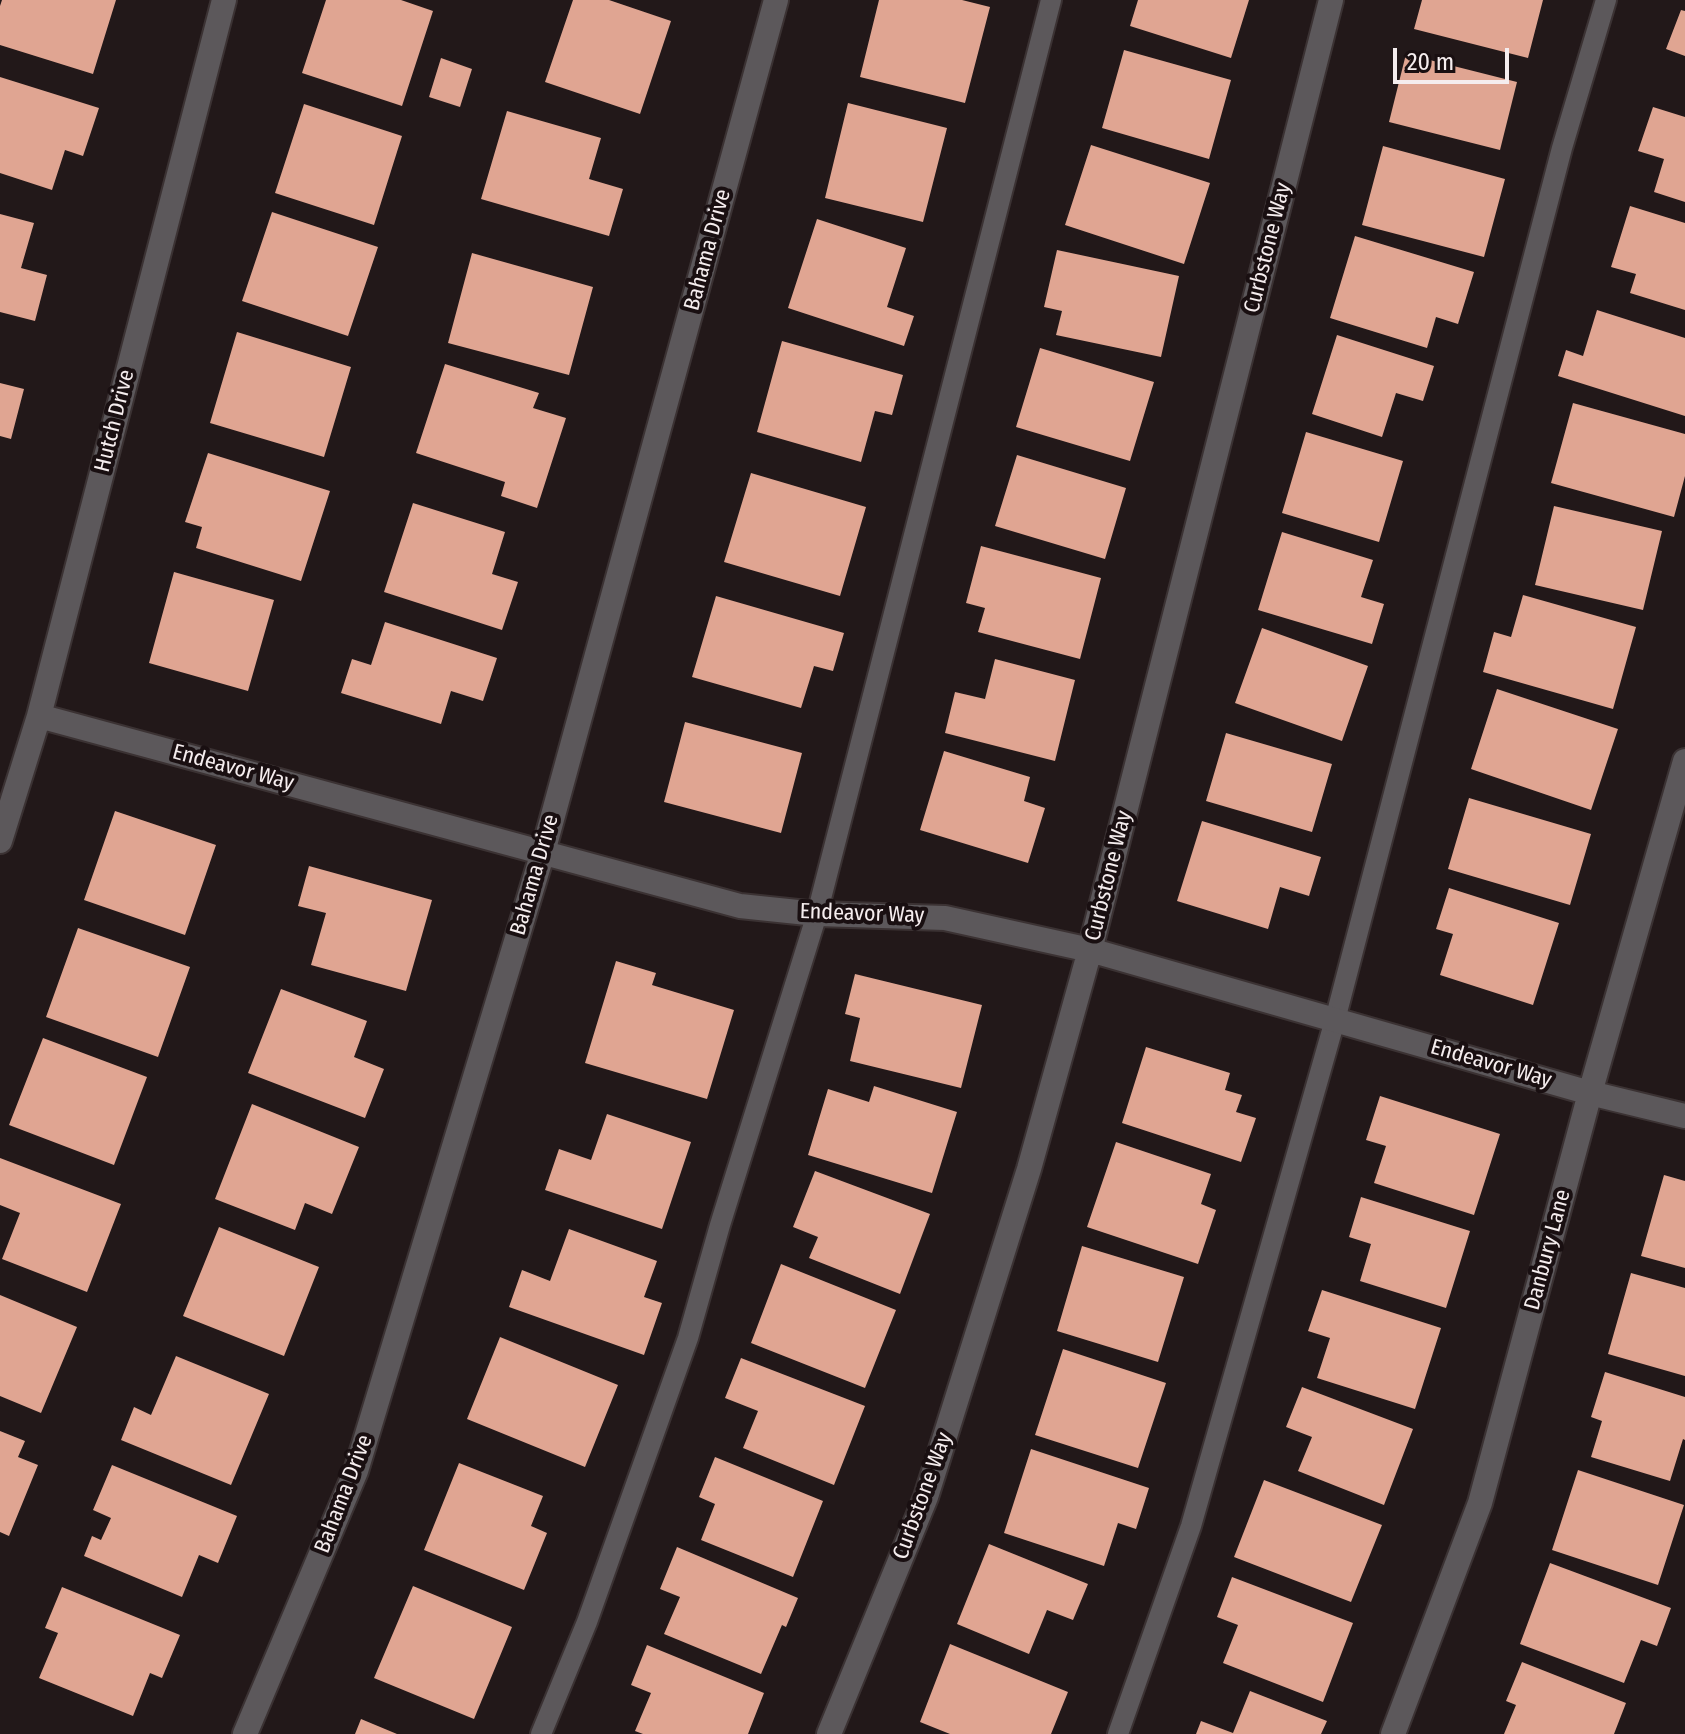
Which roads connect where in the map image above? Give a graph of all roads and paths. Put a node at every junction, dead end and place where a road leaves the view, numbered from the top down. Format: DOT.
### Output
graph roads {
  1 [pos="224,0"];
  2 [pos="776,0"];
  3 [pos="1051,0"];
  4 [pos="1331,0"];
  5 [pos="1606,0"];
  6 [pos="39,716"];
  7 [pos="1685,761"];
  8 [pos="0,841"];
  9 [pos="543,852"];
  10 [pos="817,914"];
  11 [pos="1090,950"];
  12 [pos="1335,1020"];
  13 [pos="1590,1093"];
  14 [pos="1685,1116"];
  15 [pos="245,1734"];
  16 [pos="541,1734"];
  17 [pos="829,1734"];
  18 [pos="1118,1734"];
  19 [pos="1393,1734"];
  1 -- 6 [label="street, Hutch Drive"];
  2 -- 9 [label="street, Bahama Drive"];
  3 -- 10 [label="lane"];
  4 -- 11 [label="street, Curbstone Way"];
  5 -- 12 [label="lane"];
  6 -- 8 [label="street, Hutch Drive"];
  6 -- 9 [label="street, Endeavor Way"];
  7 -- 13 [label="street, Danbury Lane"];
  9 -- 10 [label="street, Endeavor Way"];
  9 -- 15 [label="street, Bahama Drive"];
  10 -- 11 [label="street, Endeavor Way"];
  10 -- 16 [label="lane"];
  11 -- 12 [label="street, Endeavor Way"];
  11 -- 17 [label="street, Curbstone Way"];
  12 -- 13 [label="street, Endeavor Way"];
  12 -- 18 [label="lane"];
  13 -- 14 [label="street, Endeavor Way"];
  13 -- 19 [label="street, Danbury Lane"];
}
